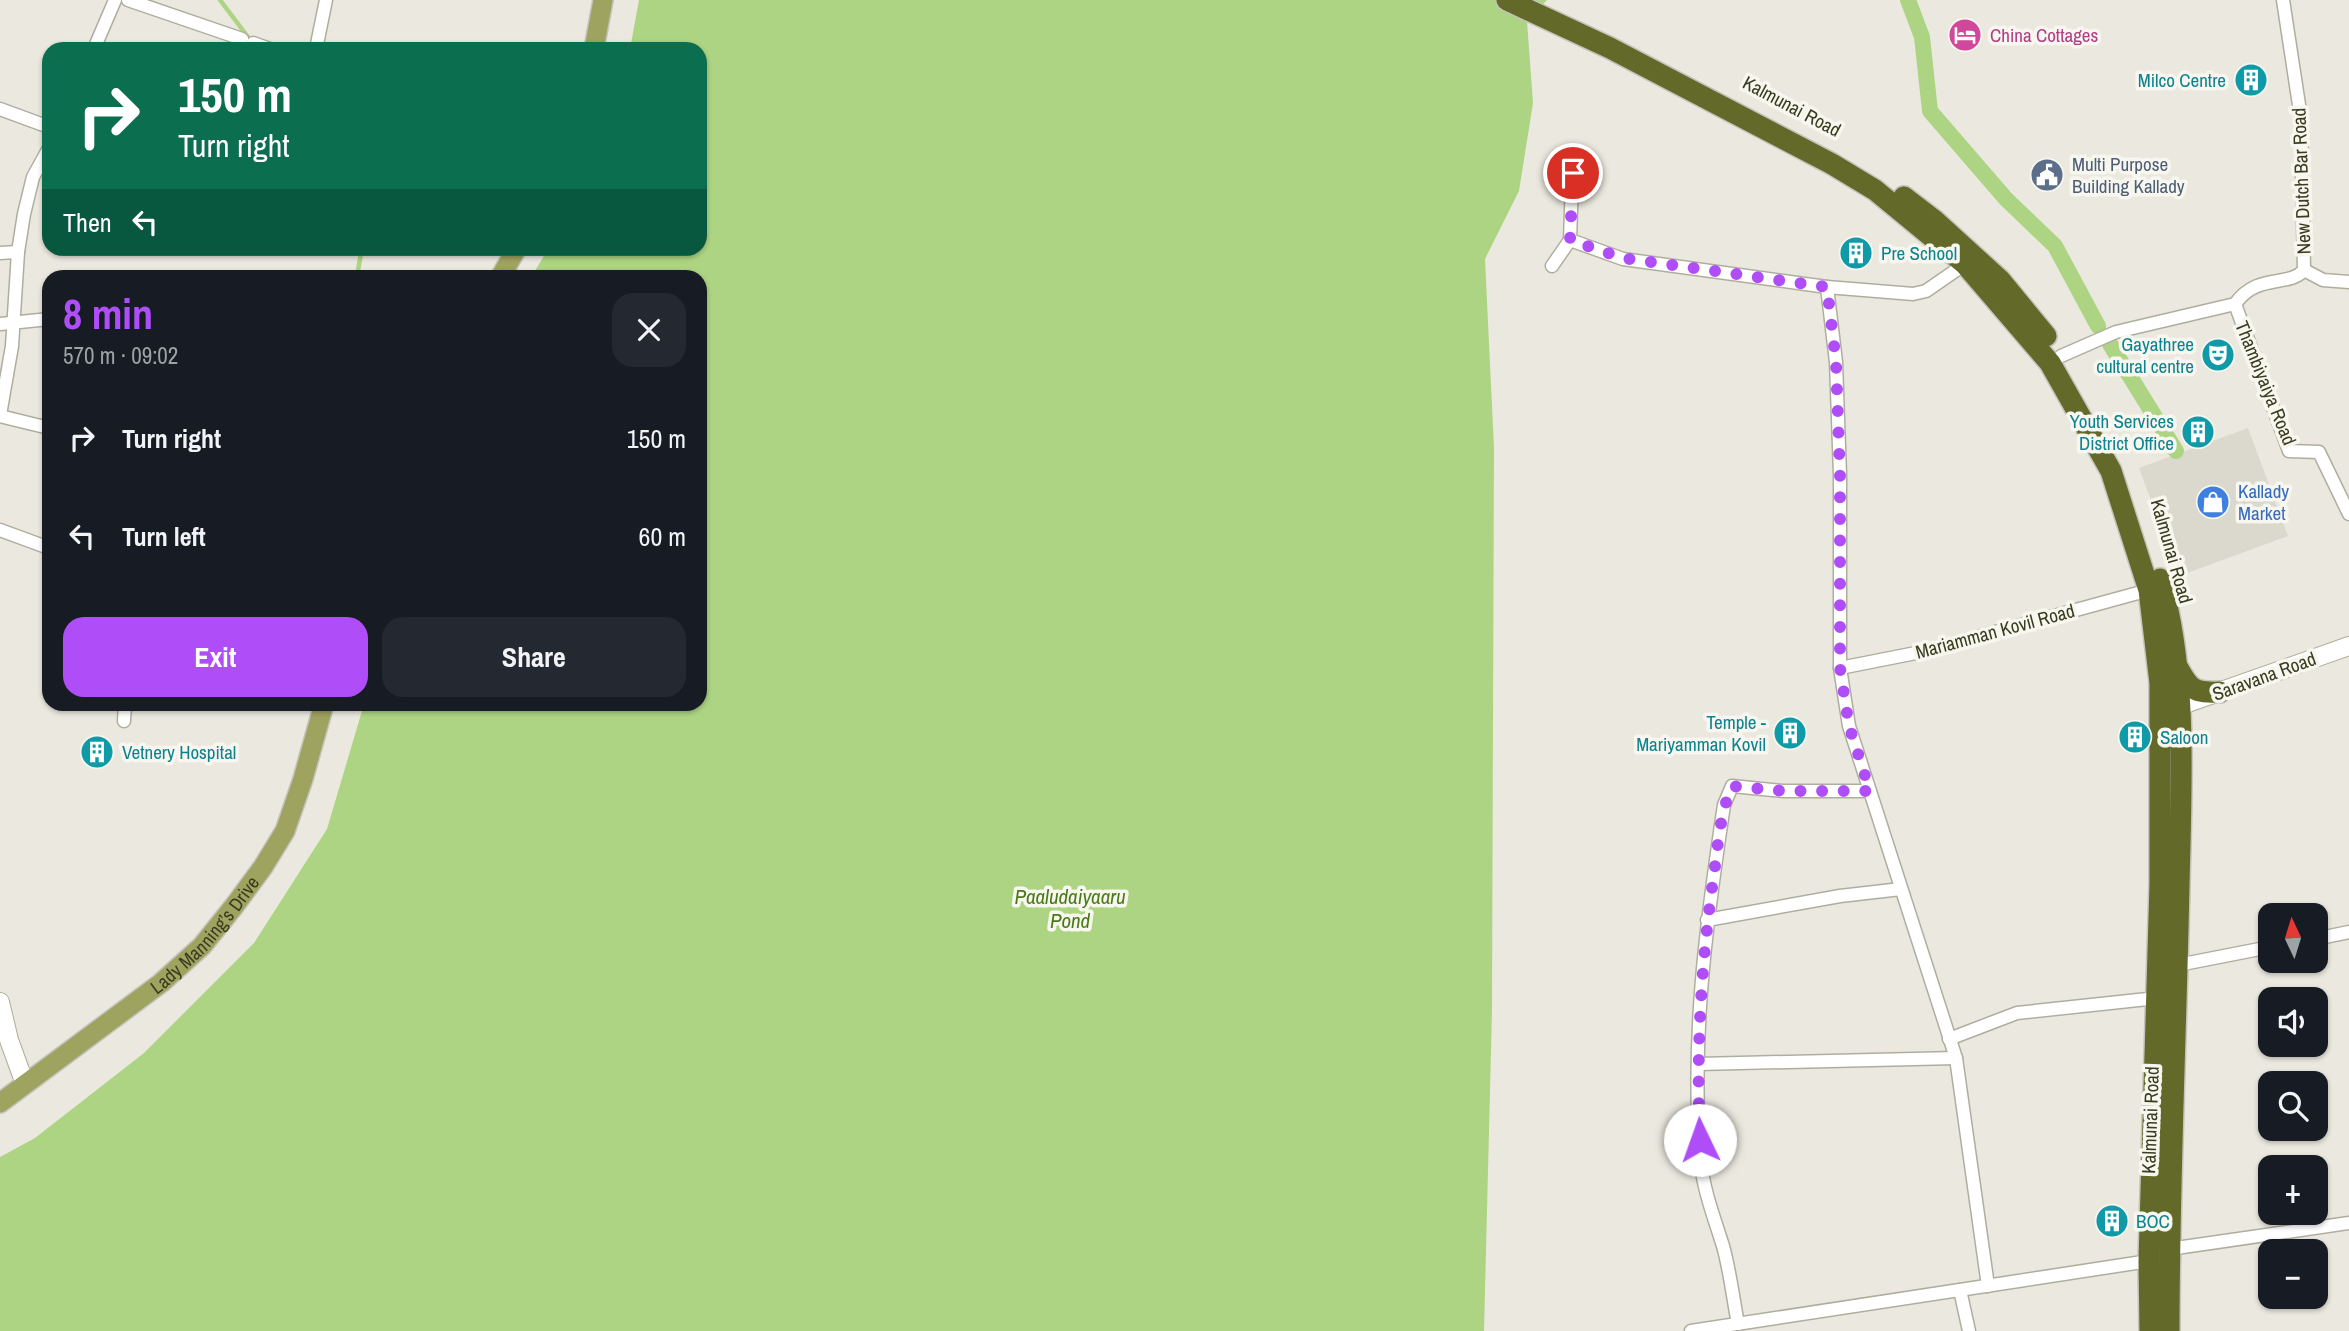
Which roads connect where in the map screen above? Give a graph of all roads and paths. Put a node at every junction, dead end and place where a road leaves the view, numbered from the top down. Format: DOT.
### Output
graph roads {
  1 [pos="115,0"];
  2 [pos="128,0"];
  3 [pos="326,0"];
  4 [pos="603,0"];
  5 [pos="1507,0"];
  6 [pos="1531,0"];
  7 [pos="2283,0"];
  8 [pos="97,42"];
  9 [pos="251,42"];
  10 [pos="317,42"];
  11 [pos="595,42"];
  12 [pos="1612,43"];
  13 [pos="0,109"];
  14 [pos="42,125"];
  15 [pos="1573,151"];
  16 [pos="42,161"];
  17 [pos="1570,240"];
  18 [pos="18,252"];
  19 [pos="0,253"];
  20 [pos="1965,264"];
  21 [pos="1552,265"];
  22 [pos="2304,270"];
  23 [pos="2349,282"];
  24 [pos="1827,287"];
  25 [pos="2235,303"];
  26 [pos="42,320"];
  27 [pos="6,323"];
  28 [pos="2056,359"];
  29 [pos="0,416"];
  30 [pos="42,426"];
  31 [pos="2349,514"];
  32 [pos="0,530"];
  33 [pos="42,545"];
  34 [pos="2149,590"];
  35 [pos="2349,646"];
  36 [pos="1840,668"];
  37 [pos="2178,668"];
  38 [pos="2220,692"];
  39 [pos="2179,706"];
  40 [pos="125,711"];
  41 [pos="322,711"];
  42 [pos="124,721"];
  43 [pos="1870,791"];
  44 [pos="1901,889"];
  45 [pos="1707,920"];
  46 [pos="2349,932"];
  47 [pos="2328,936"];
  48 [pos="2258,949"];
  49 [pos="2178,965"];
  50 [pos="2157,998"];
  51 [pos="0,1002"];
  52 [pos="1949,1039"];
  53 [pos="1956,1058"];
  54 [pos="1698,1063"];
  55 [pos="25,1084"];
  56 [pos="0,1104"];
  57 [pos="2349,1223"];
  58 [pos="2169,1249"];
  59 [pos="2149,1261"];
  60 [pos="1988,1286"];
  61 [pos="1961,1290"];
  62 [pos="1738,1324"];
  63 [pos="1691,1331"];
  64 [pos="1969,1331"];
  65 [pos="2150,1331"];
  66 [pos="2169,1331"];
  1 -- 8 [label="street"];
  2 -- 9 [label="street"];
  3 -- 10 [label="street"];
  4 -- 11 [label="main road"];
  5 -- 12 [label="highway"];
  6 -- 12 [label="highway"];
  7 -- 22 [label="street, New Dutch Bar Road"];
  12 -- 20 [label="highway, Kalmunai Road"];
  12 -- 28 [label="highway, Kalmunai Road"];
  13 -- 14 [label="street"];
  15 -- 17 [label="street"];
  16 -- 18 [label="street"];
  17 -- 21 [label="street"];
  17 -- 24 [label="street"];
  18 -- 19 [label="street"];
  18 -- 27 [label="street"];
  20 -- 24 [label="street"];
  20 -- 28 [label="highway, Kalmunai Road"];
  22 -- 23 [label="street"];
  22 -- 25 [label="street, New Dutch Bar Road"];
  24 -- 36 [label="street"];
  25 -- 28 [label="street, New Dutch Bar Road"];
  25 -- 31 [label="street, Thambiyaiya Road"];
  26 -- 27 [label="street"];
  27 -- 29 [label="street"];
  28 -- 34 [label="highway, Kalmunai Road"];
  28 -- 37 [label="highway, Kalmunai Road"];
  29 -- 30 [label="street"];
  32 -- 33 [label="street"];
  34 -- 36 [label="street, Mariamman Kovil Road"];
  34 -- 50 [label="highway, Kalmunai Road"];
  35 -- 38 [label="street, Saravana Road"];
  36 -- 43 [label="street"];
  37 -- 38 [label="highway"];
  37 -- 39 [label="highway, Kalmunai Road"];
  38 -- 39 [label="street, Saravana Road"];
  39 -- 49 [label="highway, Kalmunai Road"];
  40 -- 42 [label="street"];
  41 -- 55 [label="main road, Lady Manning’s Drive"];
  43 -- 44 [label="street"];
  43 -- 45 [label="street"];
  44 -- 45 [label="street"];
  44 -- 52 [label="street"];
  45 -- 54 [label="street"];
  46 -- 47 [label="street"];
  48 -- 49 [label="street"];
  49 -- 58 [label="highway, Kalmunai Road"];
  50 -- 52 [label="street"];
  50 -- 59 [label="highway, Kalmunai Road"];
  51 -- 55 [label="street"];
  52 -- 53 [label="street"];
  53 -- 54 [label="street"];
  53 -- 60 [label="street"];
  54 -- 62 [label="street"];
  55 -- 56 [label="main road, Lady Manning’s Drive"];
  57 -- 58 [label="street"];
  58 -- 66 [label="highway, Kalmunai Road"];
  59 -- 60 [label="street"];
  59 -- 65 [label="highway, Kalmunai Road"];
  60 -- 61 [label="street"];
  61 -- 62 [label="street"];
  61 -- 64 [label="street"];
  62 -- 63 [label="street"];
}
